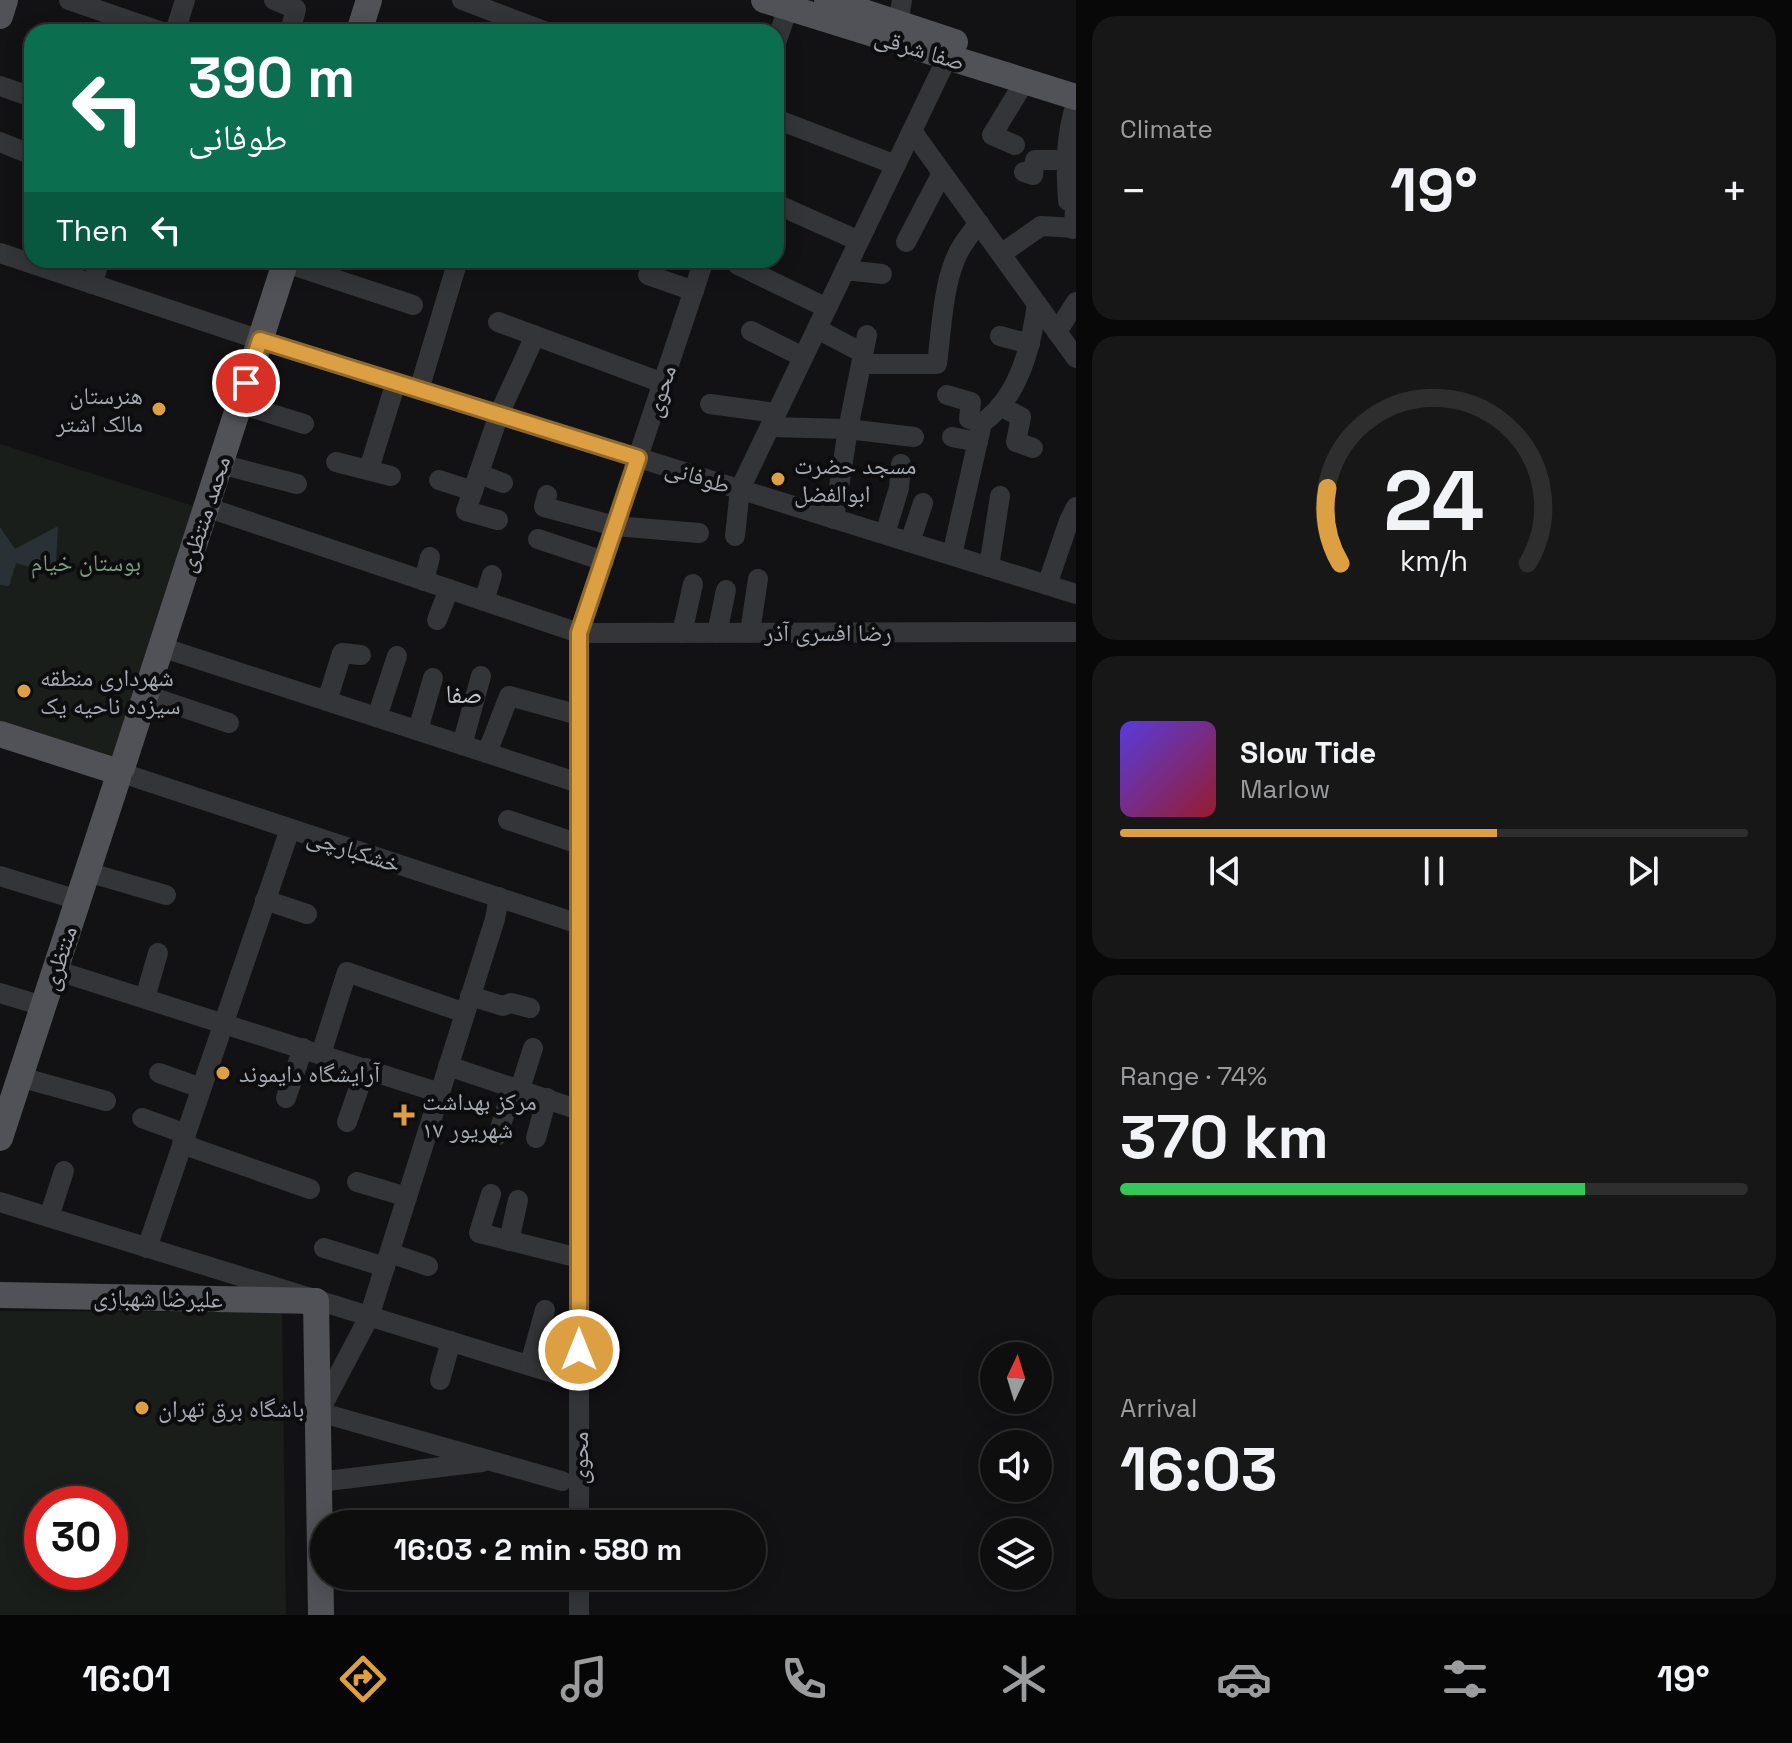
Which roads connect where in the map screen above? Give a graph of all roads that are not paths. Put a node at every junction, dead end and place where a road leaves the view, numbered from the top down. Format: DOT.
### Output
graph roads {
  1 [pos="5,0"];
  2 [pos="69,0"];
  3 [pos="185,0"];
  4 [pos="274,0"];
  5 [pos="369,0"];
  6 [pos="462,0"];
  7 [pos="827,0"];
  8 [pos="781,3"];
  9 [pos="0,16"];
  10 [pos="898,21"];
  11 [pos="139,24"];
  12 [pos="178,24"];
  13 [pos="292,24"];
  14 [pos="362,24"];
  15 [pos="526,24"];
  16 [pos="778,24"];
  17 [pos="951,50"];
  18 [pos="1029,75"];
  19 [pos="1076,84"];
  20 [pos="0,86"];
  21 [pos="24,94"];
  22 [pos="1076,97"];
  23 [pos="1076,104"];
  24 [pos="784,122"];
  25 [pos="912,131"];
  26 [pos="0,142"];
  27 [pos="1015,145"];
  28 [pos="24,152"];
  29 [pos="896,165"];
  30 [pos="1024,172"];
  31 [pos="1070,172"];
  32 [pos="942,173"];
  33 [pos="784,208"];
  34 [pos="979,223"];
  35 [pos="1075,228"];
  36 [pos="859,241"];
  37 [pos="906,242"];
  38 [pos="0,253"];
  39 [pos="1001,254"];
  40 [pos="24,261"];
  41 [pos="45,268"];
  42 [pos="97,268"];
  43 [pos="284,268"];
  44 [pos="304,268"];
  45 [pos="456,268"];
  46 [pos="701,268"];
  47 [pos="744,268"];
  48 [pos="845,270"];
  49 [pos="882,274"];
  50 [pos="648,275"];
  51 [pos="92,284"];
  52 [pos="694,291"];
  53 [pos="1076,302"];
  54 [pos="1037,304"];
  55 [pos="413,305"];
  56 [pos="827,308"];
  57 [pos="498,322"];
  58 [pos="817,329"];
  59 [pos="751,331"];
  60 [pos="1057,332"];
  61 [pos="534,335"];
  62 [pos="1000,336"];
  63 [pos="260,340"];
  64 [pos="1030,344"];
  65 [pos="864,351"];
  66 [pos="803,357"];
  67 [pos="1076,358"];
  68 [pos="396,382"];
  69 [pos="663,383"];
  70 [pos="419,390"];
  71 [pos="947,395"];
  72 [pos="240,404"];
  73 [pos="710,404"];
  74 [pos="1000,406"];
  75 [pos="499,414"];
  76 [pos="773,420"];
  77 [pos="304,424"];
  78 [pos="848,429"];
  79 [pos="980,433"];
  80 [pos="914,437"];
  81 [pos="952,437"];
  82 [pos="1033,448"];
  83 [pos="638,458"];
  84 [pos="336,462"];
  85 [pos="220,464"];
  86 [pos="901,464"];
  87 [pos="369,469"];
  88 [pos="391,476"];
  89 [pos="439,480"];
  90 [pos="476,482"];
  91 [pos="503,483"];
  92 [pos="297,484"];
  93 [pos="740,489"];
  94 [pos="1000,496"];
  95 [pos="923,503"];
  96 [pos="206,507"];
  97 [pos="1076,507"];
  98 [pos="834,519"];
  99 [pos="498,520"];
  100 [pos="615,526"];
  101 [pos="699,533"];
  102 [pos="885,534"];
  103 [pos="735,536"];
  104 [pos="910,542"];
  105 [pos="952,555"];
  106 [pos="430,557"];
  107 [pos="604,561"];
  108 [pos="989,567"];
  109 [pos="492,575"];
  110 [pos="758,579"];
  111 [pos="424,581"];
  112 [pos="693,584"];
  113 [pos="1047,585"];
  114 [pos="449,589"];
  115 [pos="726,590"];
  116 [pos="1076,594"];
  117 [pos="484,601"];
  118 [pos="437,620"];
  119 [pos="750,632"];
  120 [pos="1076,632"];
  121 [pos="579,633"];
  122 [pos="682,633"];
  123 [pos="717,633"];
  124 [pos="161,647"];
  125 [pos="361,655"];
  126 [pos="397,656"];
  127 [pos="481,676"];
  128 [pos="433,678"];
  129 [pos="146,695"];
  130 [pos="327,701"];
  131 [pos="579,715"];
  132 [pos="377,717"];
  133 [pos="229,723"];
  134 [pos="418,730"];
  135 [pos="0,734"];
  136 [pos="462,745"];
  137 [pos="487,753"];
  138 [pos="120,773"];
  139 [pos="579,783"];
  140 [pos="508,820"];
  141 [pos="290,829"];
  142 [pos="579,844"];
  143 [pos="87,872"];
  144 [pos="0,876"];
  145 [pos="166,895"];
  146 [pos="499,897"];
  147 [pos="78,900"];
  148 [pos="265,900"];
  149 [pos="307,914"];
  150 [pos="579,924"];
  151 [pos="158,953"];
  152 [pos="55,970"];
  153 [pos="0,993"];
  154 [pos="145,998"];
  155 [pos="468,1004"];
  156 [pos="43,1006"];
  157 [pos="530,1008"];
  158 [pos="223,1022"];
  159 [pos="533,1048"];
  160 [pos="312,1051"];
  161 [pos="448,1066"];
  162 [pos="366,1068"];
  163 [pos="159,1073"];
  164 [pos="201,1088"];
  165 [pos="516,1088"];
  166 [pos="11,1089"];
  167 [pos="440,1093"];
  168 [pos="286,1098"];
  169 [pos="547,1098"];
  170 [pos="106,1101"];
  171 [pos="579,1110"];
  172 [pos="142,1118"];
  173 [pos="347,1122"];
  174 [pos="498,1135"];
  175 [pos="0,1138"];
  176 [pos="536,1138"];
  177 [pos="184,1139"];
  178 [pos="64,1171"];
  179 [pos="357,1182"];
  180 [pos="310,1189"];
  181 [pos="491,1194"];
  182 [pos="407,1197"];
  183 [pos="518,1200"];
  184 [pos="0,1202"];
  185 [pos="49,1217"];
  186 [pos="509,1241"];
  187 [pos="147,1248"];
  188 [pos="324,1248"];
  189 [pos="579,1258"];
  190 [pos="387,1260"];
  191 [pos="428,1266"];
  192 [pos="0,1295"];
  193 [pos="316,1301"];
  194 [pos="545,1310"];
  195 [pos="369,1317"];
  196 [pos="451,1341"];
  197 [pos="530,1364"];
  198 [pos="440,1380"];
  199 [pos="579,1381"];
  200 [pos="319,1412"];
  201 [pos="491,1461"];
  202 [pos="562,1481"];
  203 [pos="319,1482"];
  204 [pos="579,1510"];
  205 [pos="579,1590"];
  206 [pos="321,1615"];
  207 [pos="579,1615"];
  1 -- 9 [label="main road"];
  2 -- 11 [label="street"];
  3 -- 12 [label="street"];
  4 -- 13 [label="street"];
  5 -- 14 [label="main road"];
  6 -- 15 [label="street"];
  7 -- 10 [label="main road, صفا شرقی"];
  8 -- 10 [label="main road, صفا شرقی"];
  8 -- 16 [label="street"];
  10 -- 17 [label="main road, صفا شرقی"];
  17 -- 18 [label="main road, صفا شرقی"];
  17 -- 25 [label="street"];
  18 -- 19 [label="main road, صفا شرقی"];
  18 -- 22 [label="main road, صفا شرقی"];
  18 -- 27 [label="street"];
  20 -- 21 [label="street"];
  23 -- 31 [label="street"];
  24 -- 29 [label="street"];
  25 -- 29 [label="street"];
  25 -- 32 [label="street"];
  26 -- 28 [label="street"];
  29 -- 36 [label="street"];
  30 -- 31 [label="street"];
  31 -- 35 [label="street"];
  32 -- 34 [label="street"];
  32 -- 37 [label="street"];
  33 -- 36 [label="street"];
  34 -- 39 [label="street"];
  34 -- 65 [label="street"];
  35 -- 39 [label="street"];
  36 -- 48 [label="street"];
  38 -- 40 [label="street, طوفانی"];
  39 -- 54 [label="street"];
  41 -- 51 [label="street, طوفانی"];
  42 -- 51 [label="street"];
  43 -- 63 [label="main road, محمد منتظری"];
  44 -- 55 [label="street"];
  45 -- 70 [label="street"];
  46 -- 52 [label="street, محوی"];
  47 -- 56 [label="street"];
  48 -- 49 [label="street"];
  48 -- 56 [label="street"];
  50 -- 52 [label="street"];
  51 -- 63 [label="street, طوفانی"];
  52 -- 69 [label="street, محوی"];
  53 -- 60 [label="street"];
  54 -- 60 [label="street"];
  54 -- 64 [label="street"];
  56 -- 58 [label="street"];
  57 -- 61 [label="street"];
  58 -- 65 [label="street"];
  58 -- 66 [label="street"];
  59 -- 66 [label="street"];
  60 -- 67 [label="street"];
  61 -- 69 [label="street"];
  61 -- 75 [label="street"];
  62 -- 64 [label="street"];
  63 -- 68 [label="street, طوفانی"];
  63 -- 72 [label="main road, محمد منتظری"];
  64 -- 74 [label="street"];
  65 -- 78 [label="street"];
  66 -- 76 [label="street"];
  68 -- 70 [label="street, طوفانی"];
  68 -- 87 [label="street"];
  69 -- 83 [label="street, محوی"];
  70 -- 75 [label="street, طوفانی"];
  71 -- 79 [label="street"];
  72 -- 77 [label="street"];
  72 -- 85 [label="main road, محمد منتظری"];
  73 -- 76 [label="street"];
  74 -- 79 [label="street"];
  74 -- 82 [label="street"];
  75 -- 83 [label="street, طوفانی"];
  75 -- 90 [label="street"];
  76 -- 78 [label="street"];
  76 -- 93 [label="street"];
  78 -- 80 [label="street"];
  78 -- 98 [label="street"];
  79 -- 81 [label="street"];
  79 -- 105 [label="street"];
  83 -- 93 [label="street, طوفانی"];
  83 -- 100 [label="street, محوی"];
  84 -- 87 [label="street"];
  85 -- 92 [label="street"];
  85 -- 96 [label="main road, محمد منتظری"];
  86 -- 102 [label="street"];
  87 -- 88 [label="street"];
  89 -- 90 [label="street"];
  90 -- 91 [label="street"];
  90 -- 99 [label="street"];
  93 -- 98 [label="street, طوفانی"];
  93 -- 103 [label="street"];
  94 -- 108 [label="street"];
  95 -- 104 [label="street"];
  96 -- 111 [label="street, رضا افسری آذر"];
  96 -- 124 [label="main road, محمد منتظری"];
  97 -- 113 [label="street"];
  98 -- 102 [label="street, طوفانی"];
  100 -- 101 [label="street"];
  100 -- 107 [label="street, محوی"];
  100 -- 107 [label="street"];
  102 -- 104 [label="street, طوفانی"];
  104 -- 105 [label="street, طوفانی"];
  105 -- 108 [label="street, طوفانی"];
  106 -- 111 [label="street"];
  107 -- 121 [label="street, محوی"];
  108 -- 113 [label="street, طوفانی"];
  109 -- 117 [label="street"];
  110 -- 119 [label="street"];
  111 -- 114 [label="street, رضا افسری آذر"];
  112 -- 122 [label="street"];
  113 -- 116 [label="street, طوفانی"];
  114 -- 117 [label="street, رضا افسری آذر"];
  114 -- 118 [label="street"];
  115 -- 123 [label="street"];
  117 -- 121 [label="street, رضا افسری آذر"];
  119 -- 120 [label="street, رضا افسری آذر"];
  119 -- 123 [label="street, رضا افسری آذر"];
  121 -- 122 [label="street, رضا افسری آذر"];
  121 -- 131 [label="street, محوی"];
  122 -- 123 [label="street, رضا افسری آذر"];
  124 -- 129 [label="main road, محمد منتظری"];
  124 -- 130 [label="street"];
  125 -- 130 [label="street"];
  126 -- 132 [label="street"];
  127 -- 136 [label="street"];
  128 -- 134 [label="street"];
  129 -- 133 [label="street"];
  129 -- 138 [label="main road, محمد منتظری"];
  130 -- 132 [label="street"];
  131 -- 137 [label="street"];
  131 -- 139 [label="street, محوی"];
  132 -- 134 [label="street"];
  134 -- 136 [label="street"];
  135 -- 138 [label="main road, خشکبارچی"];
  136 -- 137 [label="street"];
  137 -- 139 [label="street"];
  138 -- 141 [label="street, خشکبارچی"];
  138 -- 143 [label="main road, منتظری"];
  139 -- 142 [label="street, محوی"];
  140 -- 142 [label="street"];
  141 -- 146 [label="street, خشکبارچی"];
  141 -- 148 [label="street"];
  142 -- 150 [label="street, محوی"];
  143 -- 145 [label="street"];
  143 -- 147 [label="main road, منتظری"];
  144 -- 147 [label="street"];
  146 -- 150 [label="street, خشکبارچی"];
  146 -- 155 [label="street"];
  147 -- 152 [label="main road, منتظری"];
  148 -- 149 [label="street"];
  148 -- 158 [label="street"];
  150 -- 171 [label="street, محوی"];
  151 -- 154 [label="street"];
  152 -- 154 [label="street"];
  152 -- 156 [label="main road, منتظری"];
  153 -- 156 [label="street"];
  154 -- 158 [label="street"];
  155 -- 157 [label="street"];
  155 -- 160 [label="street"];
  155 -- 161 [label="street"];
  156 -- 166 [label="main road, منتظری"];
  158 -- 160 [label="street"];
  158 -- 164 [label="street"];
  159 -- 165 [label="street"];
  160 -- 162 [label="street"];
  160 -- 168 [label="street"];
  161 -- 165 [label="street"];
  161 -- 167 [label="street"];
  162 -- 167 [label="street"];
  162 -- 173 [label="street"];
  163 -- 164 [label="street"];
  164 -- 177 [label="street"];
  165 -- 169 [label="street"];
  165 -- 174 [label="street"];
  166 -- 170 [label="street"];
  166 -- 175 [label="main road, منتظری"];
  167 -- 182 [label="street"];
  169 -- 171 [label="street"];
  169 -- 176 [label="street"];
  171 -- 189 [label="street, محوی"];
  172 -- 177 [label="street"];
  177 -- 180 [label="street"];
  177 -- 187 [label="street"];
  178 -- 185 [label="street"];
  179 -- 182 [label="street"];
  181 -- 186 [label="street"];
  182 -- 190 [label="street"];
  183 -- 186 [label="street"];
  184 -- 185 [label="street"];
  185 -- 187 [label="street"];
  186 -- 189 [label="street"];
  187 -- 193 [label="street"];
  188 -- 190 [label="street"];
  189 -- 199 [label="street, محوی"];
  190 -- 191 [label="street"];
  190 -- 195 [label="street"];
  192 -- 193 [label="main road, علیرضا شهبازی"];
  193 -- 195 [label="street"];
  193 -- 200 [label="main road"];
  194 -- 197 [label="street"];
  195 -- 196 [label="street"];
  195 -- 200 [label="street"];
  196 -- 197 [label="street"];
  196 -- 198 [label="street"];
  197 -- 199 [label="street"];
  199 -- 204 [label="street, محوی"];
  200 -- 201 [label="street"];
  200 -- 203 [label="main road"];
  201 -- 202 [label="street"];
  201 -- 203 [label="street"];
  203 -- 206 [label="main road"];
  205 -- 207 [label="street"];
}
